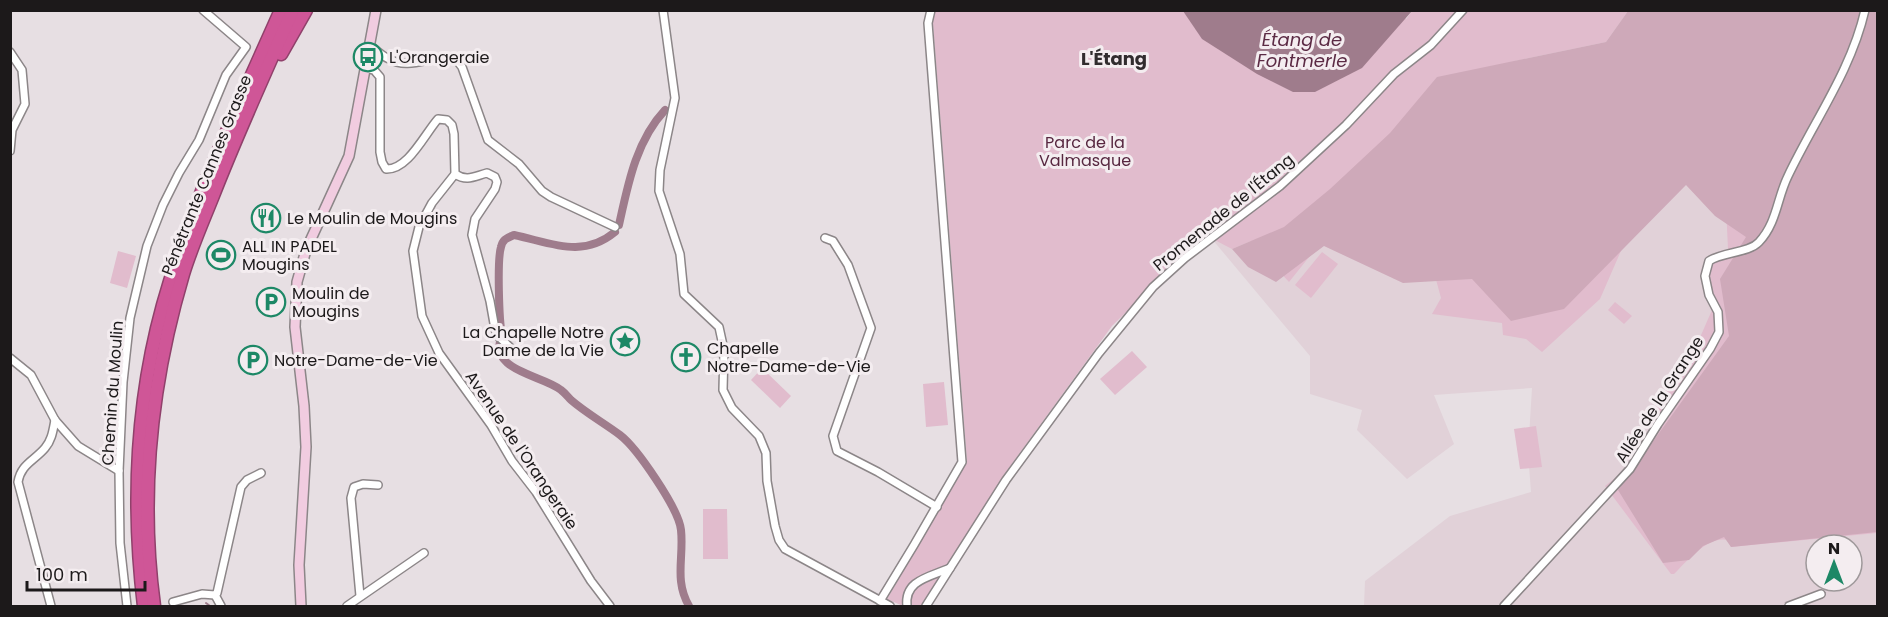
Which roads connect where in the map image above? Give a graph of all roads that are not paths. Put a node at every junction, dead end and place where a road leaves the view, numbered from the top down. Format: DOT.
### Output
graph roads {
  1 [pos="203,10"];
  2 [pos="281,10"];
  3 [pos="293,10"];
  4 [pos="306,10"];
  5 [pos="376,10"];
  6 [pos="663,10"];
  7 [pos="931,10"];
  8 [pos="1463,10"];
  9 [pos="1865,10"];
  10 [pos="370,45"];
  11 [pos="10,52"];
  12 [pos="365,68"];
  13 [pos="248,112"];
  14 [pos="10,151"];
  15 [pos="455,174"];
  16 [pos="615,227"];
  17 [pos="825,238"];
  18 [pos="515,352"];
  19 [pos="10,358"];
  20 [pos="55,420"];
  21 [pos="119,471"];
  22 [pos="261,473"];
  23 [pos="378,486"];
  24 [pos="937,507"];
  25 [pos="424,553"];
  26 [pos="950,568"];
  27 [pos="1821,594"];
  28 [pos="214,595"];
  29 [pos="360,596"];
  30 [pos="880,601"];
  31 [pos="173,602"];
  32 [pos="51,606"];
  33 [pos="127,606"];
  34 [pos="144,606"];
  35 [pos="154,606"];
  36 [pos="221,606"];
  37 [pos="301,606"];
  38 [pos="347,606"];
  39 [pos="610,606"];
  40 [pos="890,606"];
  41 [pos="907,606"];
  42 [pos="926,606"];
  43 [pos="1504,606"];
  44 [pos="1789,606"];
  1 -- 21 [label="street, Chemin du Moulin"];
  2 -- 34 [label="highway, Pénétrante Cannes Grasse"];
  3 -- 13 [label="highway, Pénétrante Cannes Grasse"];
  4 -- 13 [label="highway"];
  5 -- 10 [label="main road"];
  6 -- 30 [label="street"];
  7 -- 24 [label="street"];
  8 -- 26 [label="street, Promenade de l'Étang"];
  9 -- 43 [label="street, Allée de la Grange"];
  10 -- 12 [label="main road"];
  10 -- 16 [label="street"];
  11 -- 14 [label="street"];
  12 -- 15 [label="street"];
  12 -- 37 [label="main road"];
  13 -- 35 [label="highway, Pénétrante Cannes Grasse"];
  15 -- 18 [label="street"];
  15 -- 39 [label="street, Avenue de l'Orangeraie"];
  17 -- 24 [label="street"];
  19 -- 20 [label="street"];
  20 -- 21 [label="street"];
  20 -- 32 [label="street"];
  21 -- 33 [label="street, Chemin du Moulin"];
  22 -- 28 [label="street"];
  23 -- 29 [label="street"];
  24 -- 30 [label="street"];
  25 -- 29 [label="street"];
  26 -- 41 [label="street"];
  26 -- 42 [label="street, Promenade de l'Étang"];
  27 -- 44 [label="street"];
  28 -- 31 [label="street"];
  28 -- 36 [label="street"];
  29 -- 38 [label="street"];
  30 -- 40 [label="street"];
}
